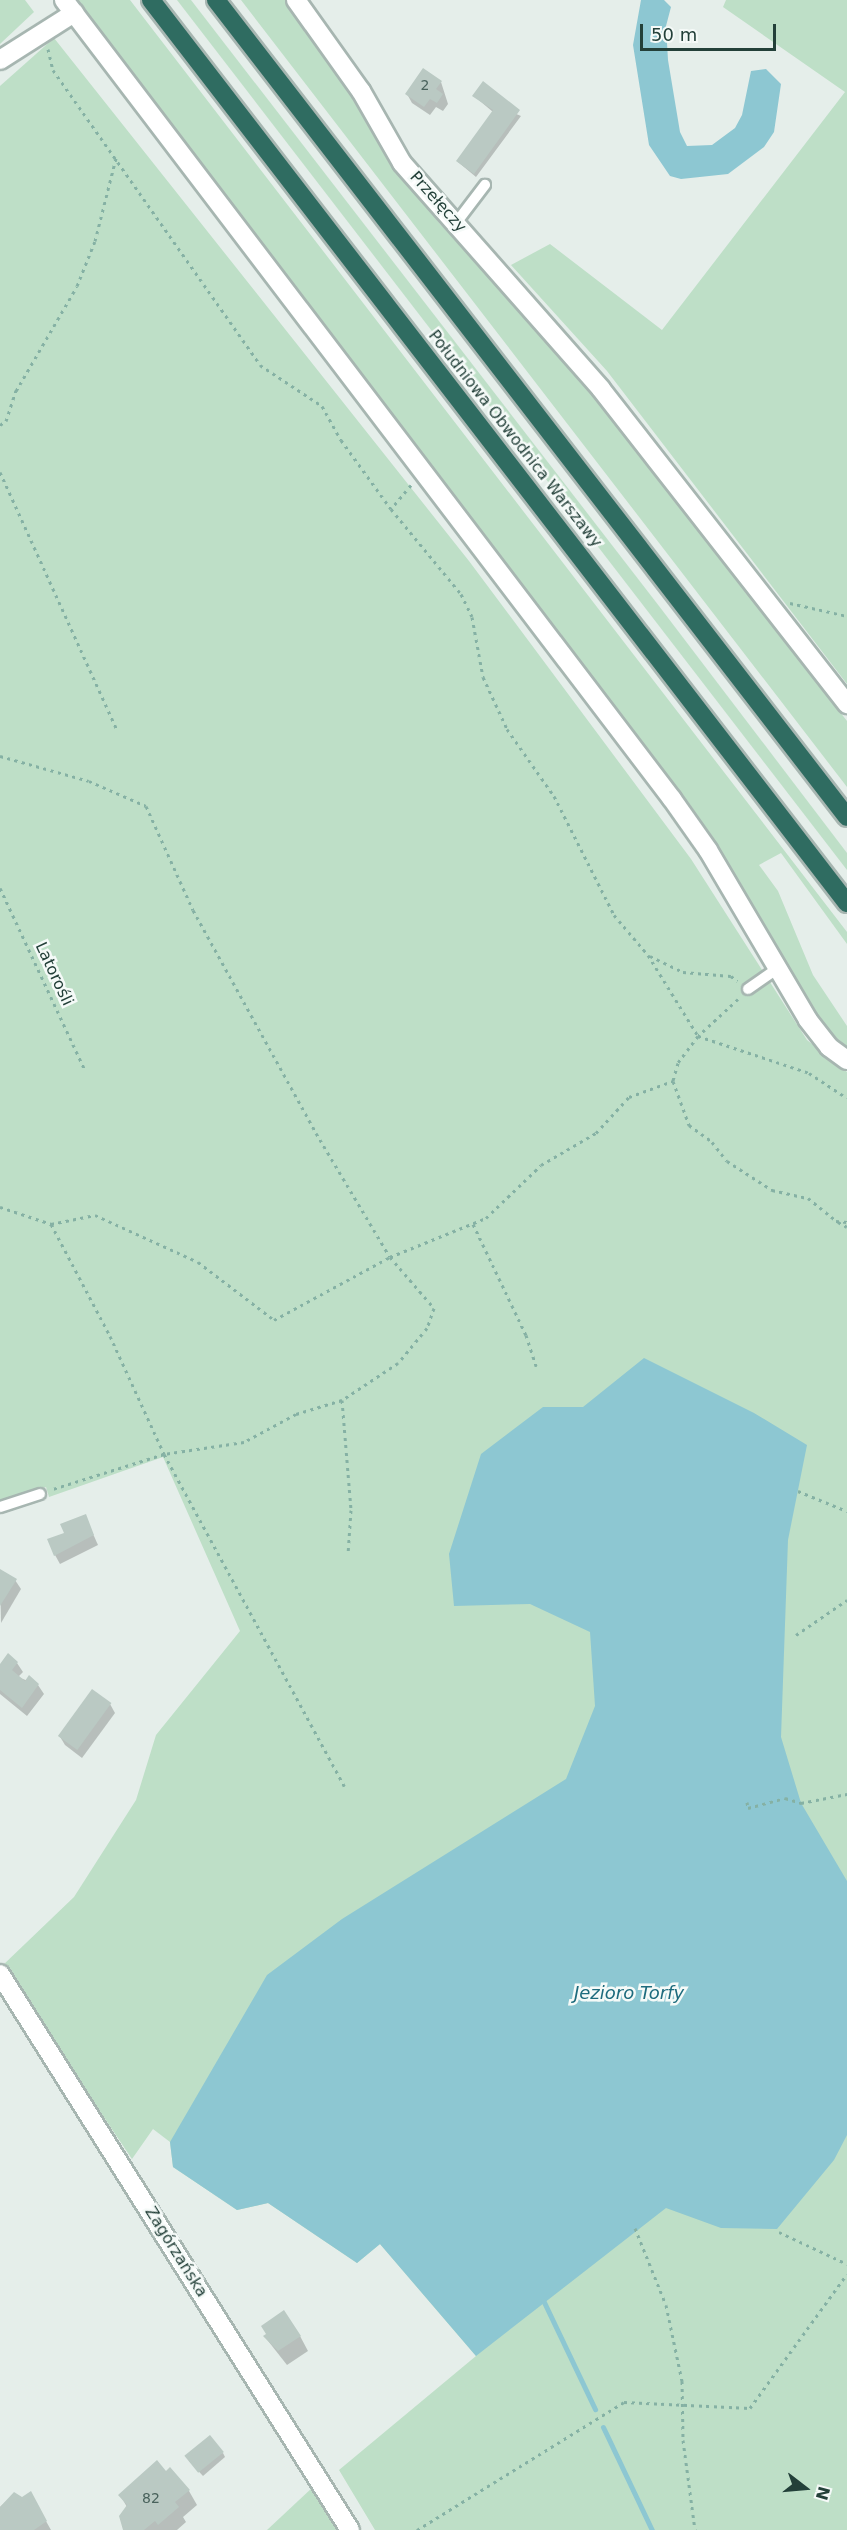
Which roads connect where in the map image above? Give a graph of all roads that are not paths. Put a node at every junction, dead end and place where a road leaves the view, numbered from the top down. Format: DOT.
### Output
graph roads {
  1 [pos="151,0"];
  2 [pos="216,0"];
  3 [pos="296,0"];
  4 [pos="69,6"];
  5 [pos="0,60"];
  6 [pos="485,185"];
  7 [pos="456,223"];
  8 [pos="847,704"];
  9 [pos="847,817"];
  10 [pos="847,903"];
  11 [pos="777,969"];
  12 [pos="748,989"];
  13 [pos="847,1060"];
  14 [pos="40,1494"];
  15 [pos="0,1507"];
  16 [pos="0,1974"];
  17 [pos="350,2530"];
  1 -- 10 [label="highway, Południowa Obwodnica Warszawy"];
  2 -- 9 [label="highway, Południowa Obwodnica Warszawy"];
  3 -- 7 [label="street, Przełęczy"];
  4 -- 5 [label="street"];
  4 -- 11 [label="street"];
  6 -- 7 [label="lane"];
  7 -- 8 [label="street, Przełęczy"];
  11 -- 12 [label="lane"];
  11 -- 13 [label="street"];
  14 -- 15 [label="lane"];
  16 -- 17 [label="street, Zagórzańska"];
}
